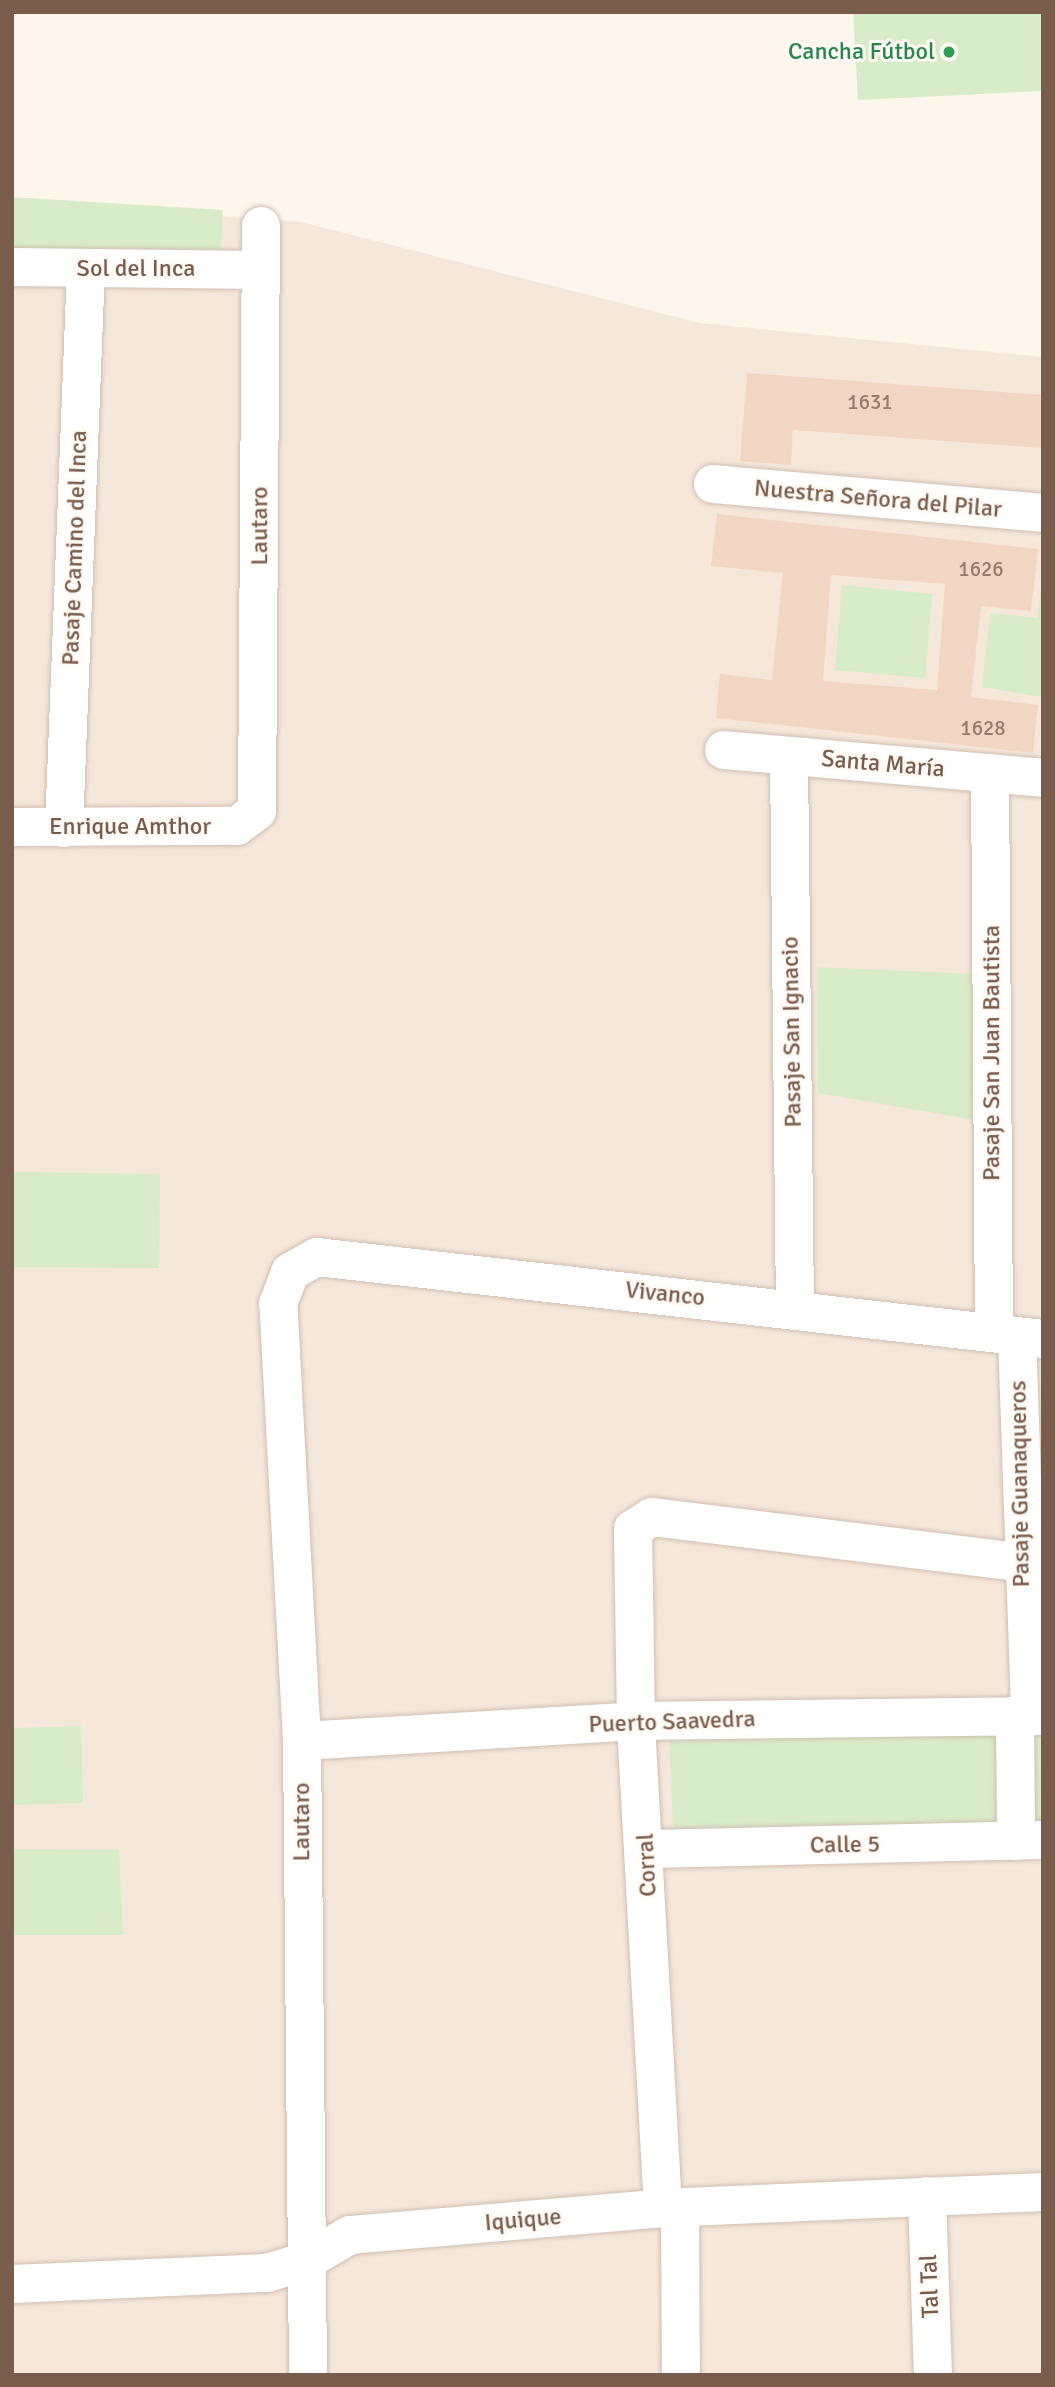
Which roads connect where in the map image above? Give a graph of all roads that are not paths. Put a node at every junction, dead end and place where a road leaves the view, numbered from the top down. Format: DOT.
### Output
graph roads {
  1 [pos="261,226"];
  2 [pos="12,267"];
  3 [pos="86,268"];
  4 [pos="260,270"];
  5 [pos="713,484"];
  6 [pos="1043,513"];
  7 [pos="724,750"];
  8 [pos="789,756"];
  9 [pos="990,773"];
  10 [pos="1043,778"];
  11 [pos="248,824"];
  12 [pos="12,827"];
  13 [pos="64,828"];
  14 [pos="290,1272"];
  15 [pos="795,1308"];
  16 [pos="1018,1336"];
  17 [pos="1031,1520"];
  18 [pos="1020,1562"];
  19 [pos="1029,1715"];
  20 [pos="636,1721"];
  21 [pos="302,1741"];
  22 [pos="1030,1841"];
  23 [pos="647,1849"];
  24 [pos="1043,2192"];
  25 [pos="927,2196"];
  26 [pos="671,2208"];
  27 [pos="304,2262"];
  28 [pos="12,2284"];
  29 [pos="308,2375"];
  30 [pos="681,2375"];
  31 [pos="933,2375"];
  1 -- 4 [label="street, Lautaro"];
  2 -- 3 [label="street, Sol del Inca"];
  3 -- 4 [label="street, Sol del Inca"];
  3 -- 13 [label="street, Pasaje Camino del Inca"];
  4 -- 11 [label="street, Lautaro"];
  5 -- 6 [label="street, Nuestra Señora del Pilar"];
  7 -- 8 [label="street, Santa María"];
  8 -- 9 [label="street, Santa María"];
  8 -- 15 [label="street, Pasaje San Ignacio"];
  9 -- 10 [label="street, Santa María"];
  9 -- 16 [label="street, Pasaje San Juan Bautista"];
  11 -- 13 [label="street, Enrique Amthor"];
  12 -- 13 [label="street, Enrique Amthor"];
  14 -- 15 [label="street, Vivanco"];
  14 -- 21 [label="street, Lautaro"];
  15 -- 16 [label="street, Vivanco"];
  16 -- 17 [label="street, Pasaje Guanaqueros"];
  17 -- 18 [label="street, Pasaje Guanaqueros"];
  18 -- 19 [label="street, Pasaje Guanaqueros"];
  18 -- 20 [label="street, Corral"];
  19 -- 20 [label="street, Puerto Saavedra"];
  19 -- 22 [label="street, Pasaje Guanaqueros"];
  20 -- 21 [label="street, Puerto Saavedra"];
  20 -- 23 [label="street, Corral"];
  21 -- 27 [label="street, Lautaro"];
  22 -- 23 [label="street, Calle 5"];
  23 -- 26 [label="street, Corral"];
  24 -- 25 [label="street, Iquique"];
  25 -- 26 [label="street, Iquique"];
  25 -- 31 [label="street, Tal Tal"];
  26 -- 27 [label="street, Iquique"];
  26 -- 30 [label="street, Corral"];
  27 -- 28 [label="street, Iquique"];
  27 -- 29 [label="street, Lautaro"];
}
